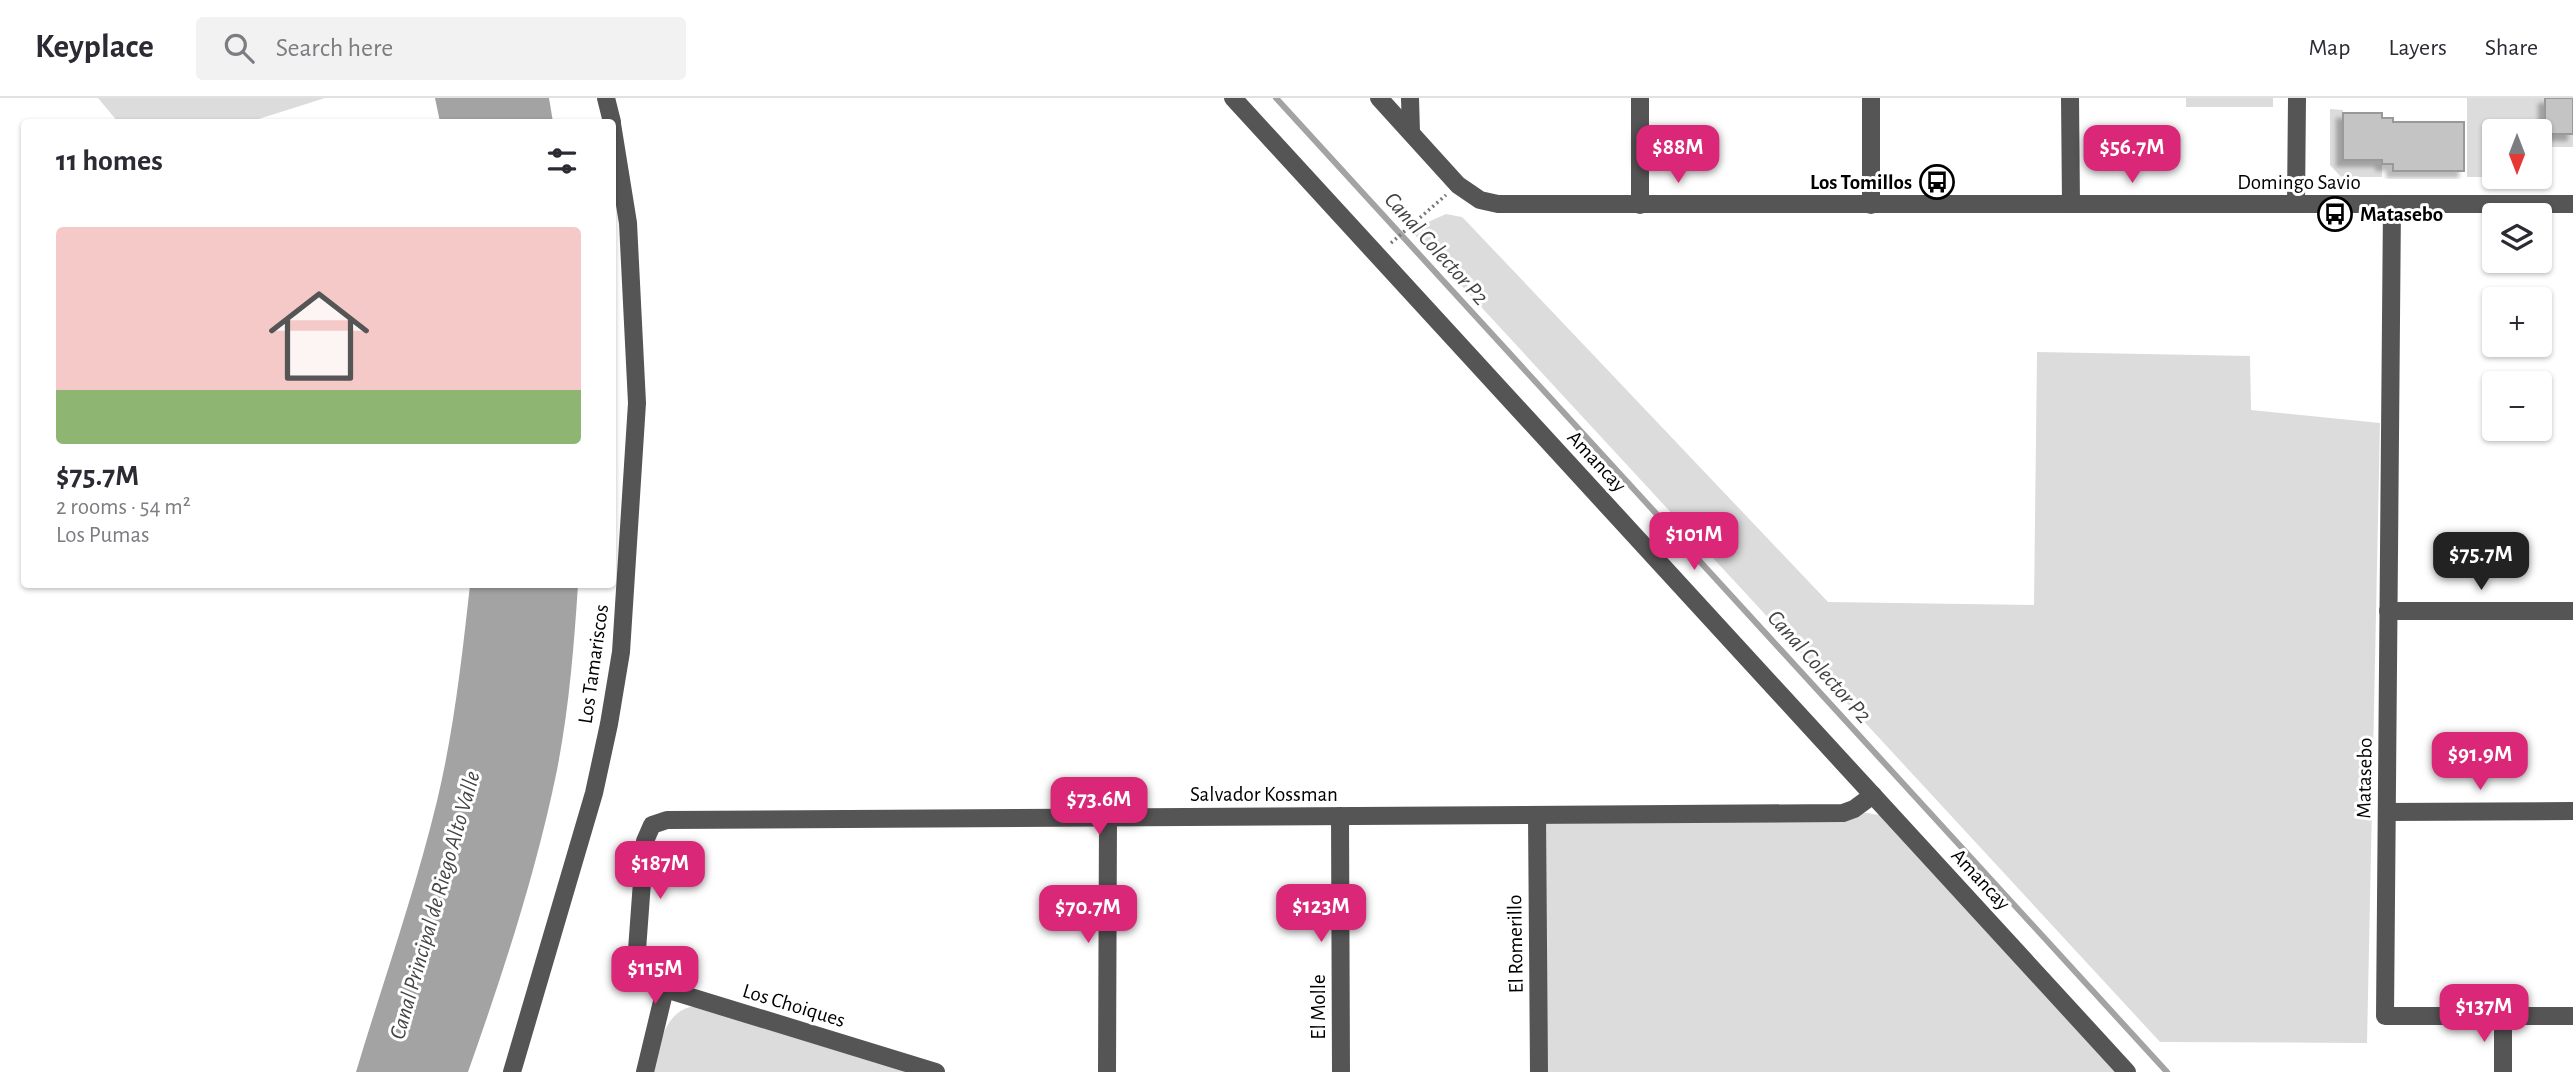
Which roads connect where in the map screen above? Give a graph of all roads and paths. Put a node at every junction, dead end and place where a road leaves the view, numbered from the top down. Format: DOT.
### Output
graph roads {
  1 [pos="606,98"];
  2 [pos="1233,98"];
  3 [pos="1379,98"];
  4 [pos="1410,98"];
  5 [pos="1640,98"];
  6 [pos="1871,98"];
  7 [pos="2070,98"];
  8 [pos="2297,98"];
  9 [pos="611,119"];
  10 [pos="1410,132"];
  11 [pos="616,148"];
  12 [pos="1458,185"];
  13 [pos="2071,204"];
  14 [pos="2296,204"];
  15 [pos="2392,204"];
  16 [pos="2573,204"];
  17 [pos="1640,205"];
  18 [pos="1871,205"];
  19 [pos="1384,248"];
  20 [pos="2388,611"];
  21 [pos="2573,611"];
  22 [pos="1873,795"];
  23 [pos="2573,811"];
  24 [pos="2387,812"];
  25 [pos="1537,815"];
  26 [pos="1340,816"];
  27 [pos="1108,818"];
  28 [pos="642,974"];
  29 [pos="665,989"];
  30 [pos="2503,1016"];
  31 [pos="2573,1016"];
  32 [pos="512,1072"];
  33 [pos="645,1072"];
  34 [pos="936,1072"];
  35 [pos="1107,1072"];
  36 [pos="1341,1072"];
  37 [pos="1539,1072"];
  38 [pos="2127,1072"];
  39 [pos="2503,1072"];
  1 -- 9 [label="street, Los Tamariscos"];
  2 -- 22 [label="street, Amancay"];
  3 -- 10 [label="street"];
  4 -- 10 [label="street"];
  5 -- 17 [label="street"];
  6 -- 18 [label="street"];
  7 -- 13 [label="street"];
  8 -- 14 [label="street"];
  10 -- 12 [label="street"];
  11 -- 32 [label="street, Los Tamariscos"];
  12 -- 17 [label="street, Domingo Savio"];
  12 -- 19 [label="path"];
  13 -- 14 [label="street, Domingo Savio"];
  13 -- 18 [label="street, Domingo Savio"];
  14 -- 15 [label="street, Domingo Savio"];
  15 -- 16 [label="street, Domingo Savio"];
  15 -- 20 [label="street, Matasebo"];
  17 -- 18 [label="street, Domingo Savio"];
  20 -- 21 [label="street"];
  20 -- 24 [label="street, Matasebo"];
  22 -- 25 [label="street, Salvador Kossman"];
  22 -- 38 [label="street, Amancay"];
  23 -- 24 [label="street"];
  24 -- 30 [label="street, Matasebo"];
  25 -- 26 [label="street, Salvador Kossman"];
  25 -- 37 [label="street, El Romerillo"];
  26 -- 27 [label="street, Salvador Kossman"];
  26 -- 36 [label="street, El Molle"];
  27 -- 28 [label="street, Salvador Kossman"];
  27 -- 35 [label="street"];
  28 -- 29 [label="street, Los Choiques"];
  29 -- 33 [label="street"];
  29 -- 34 [label="street, Los Choiques"];
  30 -- 31 [label="street"];
  30 -- 39 [label="street"];
}
